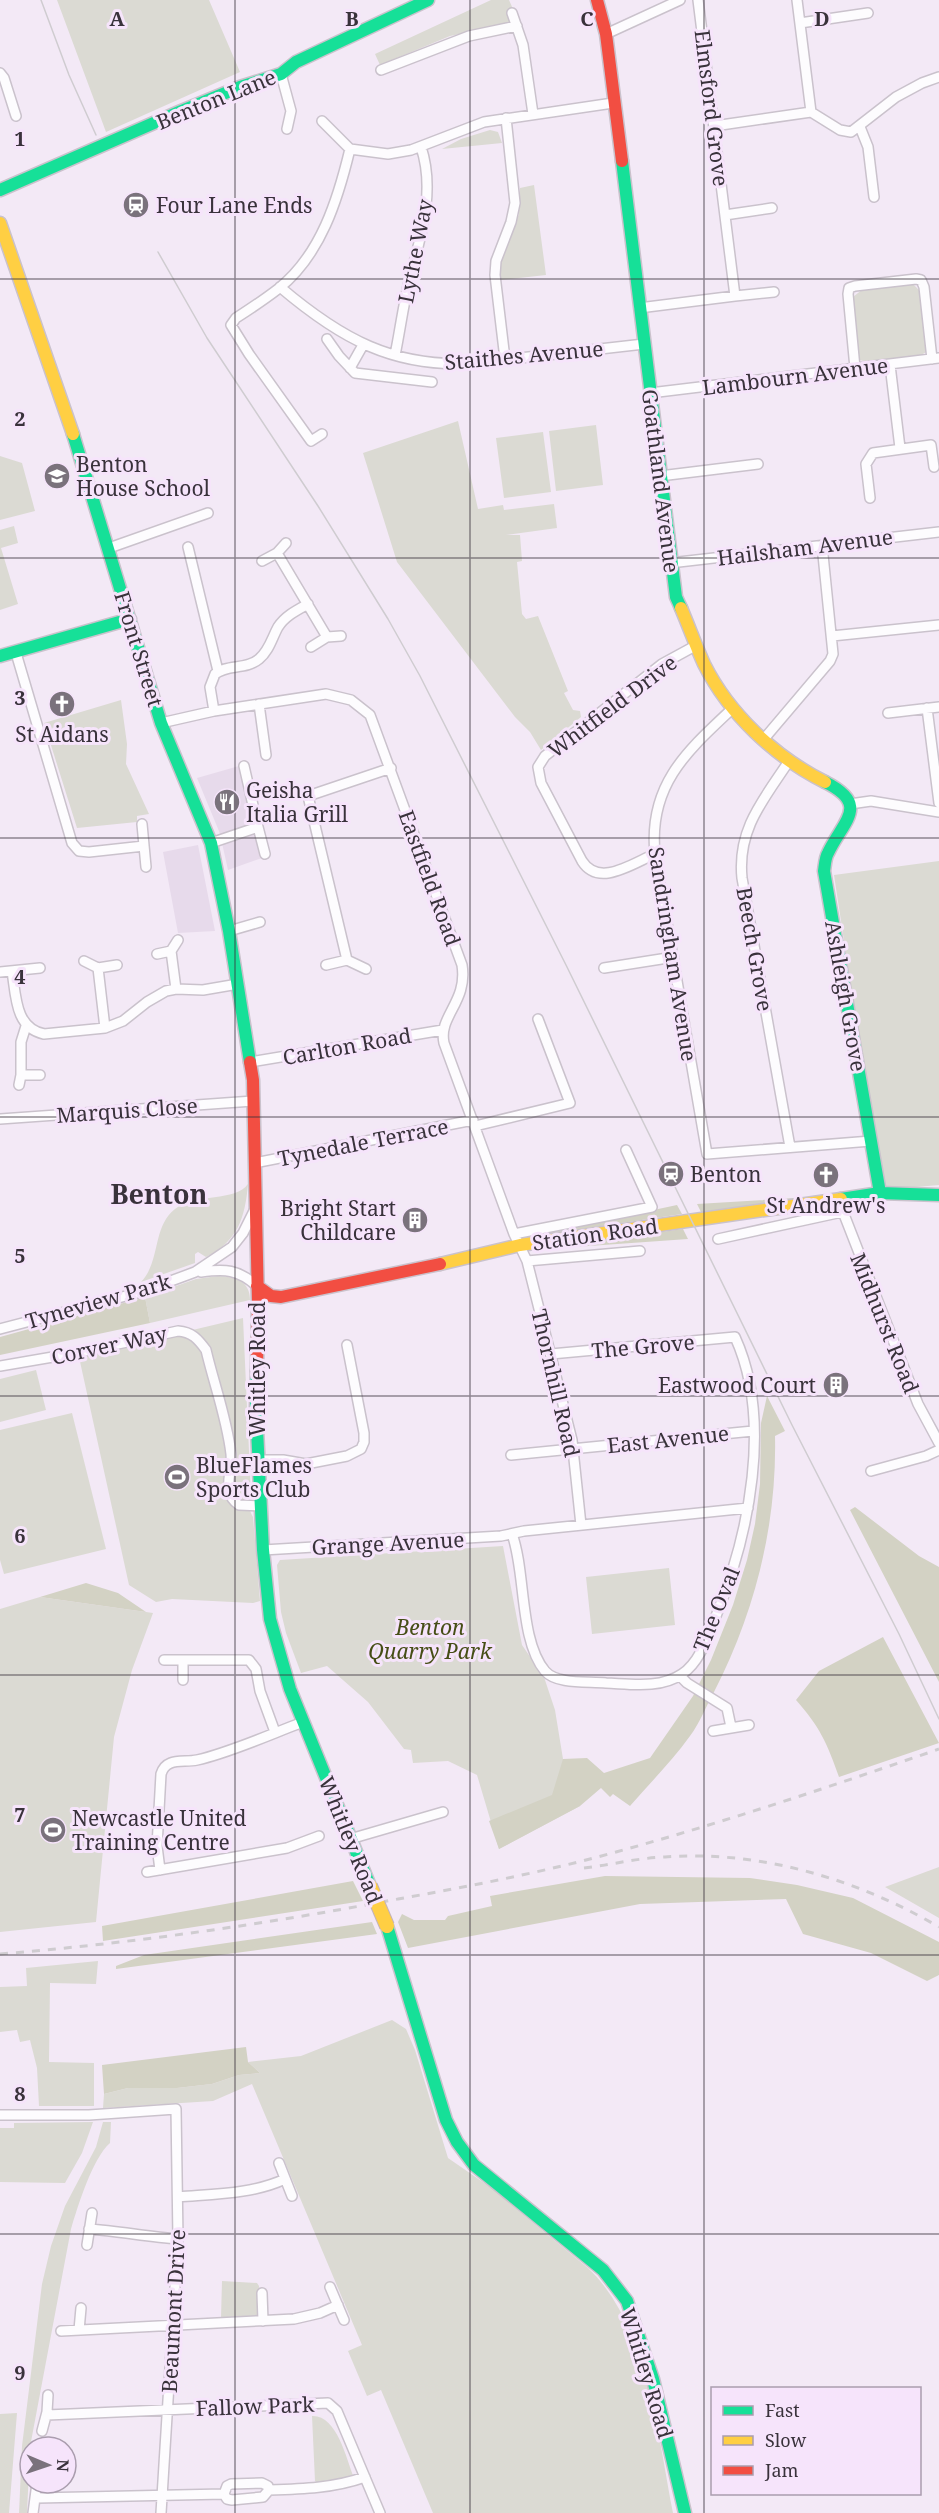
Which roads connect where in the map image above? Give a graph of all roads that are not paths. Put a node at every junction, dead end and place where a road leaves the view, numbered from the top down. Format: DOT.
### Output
graph roads {
  1 [pos="428,0"];
  2 [pos="597,0"];
  3 [pos="680,0"];
  4 [pos="698,0"];
  5 [pos="797,0"];
  6 [pos="512,13"];
  7 [pos="868,13"];
  8 [pos="800,23"];
  9 [pos="517,26"];
  10 [pos="606,34"];
  11 [pos="381,70"];
  12 [pos="0,73"];
  13 [pos="281,74"];
  14 [pos="939,77"];
  15 [pos="613,103"];
  16 [pos="811,112"];
  17 [pos="533,114"];
  18 [pos="16,116"];
  19 [pos="506,118"];
  20 [pos="322,121"];
  21 [pos="714,126"];
  22 [pos="860,127"];
  23 [pos="287,129"];
  24 [pos="421,147"];
  25 [pos="350,149"];
  26 [pos="0,190"];
  27 [pos="874,197"];
  28 [pos="772,208"];
  29 [pos="725,215"];
  30 [pos="0,223"];
  31 [pos="280,287"];
  32 [pos="774,292"];
  33 [pos="735,296"];
  34 [pos="639,308"];
  35 [pos="327,339"];
  36 [pos="644,344"];
  37 [pos="363,345"];
  38 [pos="395,355"];
  39 [pos="505,359"];
  40 [pos="936,359"];
  41 [pos="890,364"];
  42 [pos="350,368"];
  43 [pos="855,368"];
  44 [pos="432,382"];
  45 [pos="650,393"];
  46 [pos="322,434"];
  47 [pos="935,446"];
  48 [pos="900,448"];
  49 [pos="758,464"];
  50 [pos="934,467"];
  51 [pos="660,476"];
  52 [pos="870,498"];
  53 [pos="208,513"];
  54 [pos="939,532"];
  55 [pos="286,543"];
  56 [pos="822,545"];
  57 [pos="188,547"];
  58 [pos="109,548"];
  59 [pos="277,553"];
  60 [pos="262,561"];
  61 [pos="670,563"];
  62 [pos="308,604"];
  63 [pos="130,619"];
  64 [pos="939,625"];
  65 [pos="341,636"];
  66 [pos="832,636"];
  67 [pos="327,637"];
  68 [pos="695,646"];
  69 [pos="310,647"];
  70 [pos="16,653"];
  71 [pos="0,656"];
  72 [pos="218,671"];
  73 [pos="259,704"];
  74 [pos="939,707"];
  75 [pos="732,708"];
  76 [pos="927,708"];
  77 [pos="214,711"];
  78 [pos="888,713"];
  79 [pos="161,723"];
  80 [pos="763,740"];
  81 [pos="266,755"];
  82 [pos="789,761"];
  83 [pos="244,766"];
  84 [pos="391,768"];
  85 [pos="939,802"];
  86 [pos="850,804"];
  87 [pos="939,812"];
  88 [pos="142,824"];
  89 [pos="258,827"];
  90 [pos="211,843"];
  91 [pos="144,846"];
  92 [pos="265,854"];
  93 [pos="655,854"];
  94 [pos="146,867"];
  95 [pos="260,922"];
  96 [pos="229,931"];
  97 [pos="178,940"];
  98 [pos="171,951"];
  99 [pos="157,954"];
  100 [pos="674,957"];
  101 [pos="347,960"];
  102 [pos="84,961"];
  103 [pos="117,965"];
  104 [pos="326,965"];
  105 [pos="40,968"];
  106 [pos="98,968"];
  107 [pos="604,968"];
  108 [pos="366,969"];
  109 [pos="12,971"];
  110 [pos="0,972"];
  111 [pos="238,984"];
  112 [pos="176,989"];
  113 [pos="538,1019"];
  114 [pos="26,1026"];
  115 [pos="105,1028"];
  116 [pos="443,1030"];
  117 [pos="250,1062"];
  118 [pos="21,1075"];
  119 [pos="40,1075"];
  120 [pos="253,1080"];
  121 [pos="19,1085"];
  122 [pos="253,1101"];
  123 [pos="0,1119"];
  124 [pos="474,1123"];
  125 [pos="871,1141"];
  126 [pos="790,1148"];
  127 [pos="626,1150"];
  128 [pos="254,1163"];
  129 [pos="880,1193"];
  130 [pos="939,1195"];
  131 [pos="840,1206"];
  132 [pos="254,1211"];
  133 [pos="517,1239"];
  134 [pos="718,1239"];
  135 [pos="640,1251"];
  136 [pos="527,1261"];
  137 [pos="195,1272"];
  138 [pos="257,1286"];
  139 [pos="0,1329"];
  140 [pos="735,1337"];
  141 [pos="347,1345"];
  142 [pos="551,1354"];
  143 [pos="0,1366"];
  144 [pos="753,1431"];
  145 [pos="939,1443"];
  146 [pos="573,1449"];
  147 [pos="939,1450"];
  148 [pos="511,1455"];
  149 [pos="258,1460"];
  150 [pos="872,1471"];
  151 [pos="261,1506"];
  152 [pos="748,1508"];
  153 [pos="581,1525"];
  154 [pos="512,1534"];
  155 [pos="263,1550"];
  156 [pos="164,1660"];
  157 [pos="183,1660"];
  158 [pos="680,1676"];
  159 [pos="183,1680"];
  160 [pos="303,1722"];
  161 [pos="749,1725"];
  162 [pos="731,1727"];
  163 [pos="713,1731"];
  164 [pos="275,1732"];
  165 [pos="443,1812"];
  166 [pos="319,1836"];
  167 [pos="350,1839"];
  168 [pos="160,1870"];
  169 [pos="147,1872"];
  170 [pos="0,2115"];
  171 [pos="279,2163"];
  172 [pos="285,2179"];
  173 [pos="292,2196"];
  174 [pos="179,2197"];
  175 [pos="92,2213"];
  176 [pos="89,2229"];
  177 [pos="178,2239"];
  178 [pos="87,2245"];
  179 [pos="330,2287"];
  180 [pos="262,2293"];
  181 [pos="338,2305"];
  182 [pos="81,2308"];
  183 [pos="344,2320"];
  184 [pos="263,2321"];
  185 [pos="172,2326"];
  186 [pos="79,2330"];
  187 [pos="61,2331"];
  188 [pos="48,2396"];
  189 [pos="167,2409"];
  190 [pos="46,2415"];
  191 [pos="42,2431"];
  192 [pos="365,2476"];
  193 [pos="269,2490"];
  194 [pos="224,2494"];
  195 [pos="36,2495"];
  196 [pos="162,2495"];
  197 [pos="36,2498"];
  198 [pos="33,2513"];
  199 [pos="161,2513"];
  200 [pos="380,2513"];
  201 [pos="685,2513"];
  1 -- 13 [label="main road, Benton Lane"];
  2 -- 10 [label="main road, Goathland Avenue"];
  3 -- 10 [label="street"];
  4 -- 21 [label="street, Elmsford Grove"];
  5 -- 8 [label="street"];
  6 -- 9 [label="street"];
  7 -- 8 [label="street"];
  8 -- 16 [label="street"];
  9 -- 11 [label="street"];
  9 -- 17 [label="street"];
  10 -- 15 [label="main road, Goathland Avenue"];
  12 -- 18 [label="street"];
  13 -- 23 [label="street"];
  13 -- 26 [label="main road, Benton Lane"];
  14 -- 22 [label="street"];
  15 -- 17 [label="street"];
  15 -- 34 [label="main road, Goathland Avenue"];
  16 -- 21 [label="street"];
  16 -- 22 [label="street"];
  17 -- 19 [label="street"];
  19 -- 24 [label="street"];
  19 -- 39 [label="street"];
  20 -- 25 [label="street"];
  21 -- 29 [label="street, Elmsford Grove"];
  22 -- 27 [label="street"];
  24 -- 25 [label="street"];
  24 -- 38 [label="street, Lythe Way"];
  25 -- 31 [label="street"];
  28 -- 29 [label="street, Elmsford Grove"];
  29 -- 33 [label="street, Elmsford Grove"];
  30 -- 58 [label="main road, Front Street"];
  31 -- 37 [label="street, Staithes Avenue"];
  31 -- 46 [label="street"];
  32 -- 33 [label="street"];
  33 -- 34 [label="street"];
  34 -- 36 [label="main road, Goathland Avenue"];
  35 -- 42 [label="street"];
  36 -- 39 [label="street, Staithes Avenue"];
  36 -- 45 [label="main road, Goathland Avenue"];
  37 -- 38 [label="street, Staithes Avenue"];
  37 -- 42 [label="street"];
  38 -- 39 [label="street, Staithes Avenue"];
  40 -- 41 [label="street, Lambourn Avenue"];
  40 -- 43 [label="street"];
  41 -- 43 [label="street, Lambourn Avenue"];
  41 -- 48 [label="street"];
  42 -- 44 [label="street"];
  43 -- 45 [label="street, Lambourn Avenue"];
  45 -- 51 [label="main road, Goathland Avenue"];
  47 -- 48 [label="street"];
  47 -- 50 [label="street"];
  48 -- 52 [label="street"];
  49 -- 51 [label="street"];
  51 -- 61 [label="main road, Goathland Avenue"];
  53 -- 58 [label="street"];
  54 -- 56 [label="street, Hailsham Avenue"];
  55 -- 59 [label="street"];
  56 -- 61 [label="street, Hailsham Avenue"];
  56 -- 66 [label="street"];
  57 -- 72 [label="street"];
  58 -- 63 [label="main road, Front Street"];
  59 -- 60 [label="street"];
  59 -- 62 [label="street"];
  61 -- 68 [label="main road, Goathland Avenue"];
  62 -- 67 [label="street"];
  62 -- 72 [label="street"];
  63 -- 70 [label="main road"];
  63 -- 79 [label="main road, Front Street"];
  64 -- 66 [label="street"];
  65 -- 67 [label="street"];
  66 -- 80 [label="street"];
  67 -- 69 [label="street"];
  68 -- 75 [label="main road, Goathland Avenue"];
  68 -- 93 [label="street, Whitfield Drive"];
  70 -- 71 [label="main road"];
  70 -- 91 [label="street"];
  72 -- 77 [label="street"];
  73 -- 77 [label="street, Eastfield Road"];
  73 -- 81 [label="street"];
  73 -- 84 [label="street, Eastfield Road"];
  74 -- 76 [label="street"];
  75 -- 80 [label="main road, Goathland Avenue"];
  75 -- 93 [label="street, Sandringham Avenue"];
  76 -- 78 [label="street"];
  76 -- 85 [label="street"];
  77 -- 79 [label="street, Eastfield Road"];
  79 -- 90 [label="main road, Front Street"];
  80 -- 82 [label="main road, Goathland Avenue"];
  82 -- 86 [label="main road, Goathland Avenue"];
  82 -- 126 [label="street, Beech Grove"];
  83 -- 89 [label="street"];
  84 -- 101 [label="street"];
  84 -- 116 [label="street, Eastfield Road"];
  86 -- 87 [label="street"];
  86 -- 125 [label="main road, Ashleigh Grove"];
  88 -- 91 [label="street"];
  89 -- 90 [label="street"];
  89 -- 92 [label="street"];
  90 -- 96 [label="main road, Front Street"];
  91 -- 94 [label="street"];
  93 -- 100 [label="street, Sandringham Avenue"];
  95 -- 96 [label="street"];
  96 -- 111 [label="main road, Front Street"];
  97 -- 98 [label="street"];
  98 -- 99 [label="street"];
  98 -- 112 [label="street"];
  100 -- 107 [label="street"];
  100 -- 126 [label="street, Sandringham Avenue"];
  101 -- 104 [label="street"];
  101 -- 108 [label="street"];
  102 -- 106 [label="street"];
  103 -- 106 [label="street"];
  105 -- 109 [label="street"];
  106 -- 115 [label="street"];
  109 -- 110 [label="street"];
  109 -- 114 [label="street"];
  111 -- 112 [label="street"];
  111 -- 117 [label="main road, Front Street"];
  112 -- 115 [label="street"];
  113 -- 124 [label="street, Tynedale Terrace"];
  114 -- 115 [label="street"];
  114 -- 118 [label="street"];
  116 -- 117 [label="street, Carlton Road"];
  116 -- 124 [label="street"];
  117 -- 120 [label="main road, Front Street"];
  118 -- 119 [label="street"];
  118 -- 121 [label="street"];
  120 -- 122 [label="main road, Whitley Road"];
  122 -- 123 [label="street, Marquis Close"];
  122 -- 128 [label="main road, Whitley Road"];
  124 -- 128 [label="street, Tynedale Terrace"];
  124 -- 133 [label="street"];
  125 -- 126 [label="street"];
  125 -- 129 [label="main road, Ashleigh Grove"];
  127 -- 133 [label="street"];
  128 -- 132 [label="main road, Whitley Road"];
  129 -- 130 [label="main road, Station Road"];
  129 -- 131 [label="main road, Station Road"];
  131 -- 133 [label="main road, Station Road"];
  131 -- 134 [label="street"];
  131 -- 145 [label="street, Midhurst Road"];
  132 -- 137 [label="street, Tyneview Park"];
  132 -- 138 [label="main road, Whitley Road"];
  133 -- 136 [label="street, Thornhill Road"];
  133 -- 138 [label="main road, Station Road"];
  135 -- 136 [label="street"];
  136 -- 142 [label="street, Thornhill Road"];
  137 -- 138 [label="street, Tyneview Park"];
  137 -- 139 [label="street, Tyneview Park"];
  138 -- 149 [label="main road, Whitley Road"];
  140 -- 142 [label="street, The Grove"];
  140 -- 144 [label="street, The Oval"];
  141 -- 149 [label="street"];
  142 -- 146 [label="street, Thornhill Road"];
  143 -- 151 [label="street, Corver Way"];
  144 -- 146 [label="street, East Avenue"];
  144 -- 152 [label="street, The Oval"];
  146 -- 148 [label="street, East Avenue"];
  146 -- 153 [label="street, Thornhill Road"];
  147 -- 150 [label="street"];
  149 -- 151 [label="main road, Whitley Road"];
  151 -- 155 [label="main road, Whitley Road"];
  152 -- 153 [label="street, Grange Avenue"];
  152 -- 158 [label="street, The Oval"];
  153 -- 154 [label="street, Grange Avenue"];
  154 -- 155 [label="street, Grange Avenue"];
  154 -- 158 [label="street, The Oval"];
  155 -- 160 [label="main road, Whitley Road"];
  156 -- 157 [label="street"];
  157 -- 159 [label="street"];
  157 -- 164 [label="street"];
  158 -- 162 [label="street"];
  160 -- 164 [label="street"];
  160 -- 167 [label="main road, Whitley Road"];
  161 -- 162 [label="street"];
  162 -- 163 [label="street"];
  164 -- 168 [label="street"];
  165 -- 167 [label="street"];
  166 -- 168 [label="street"];
  167 -- 201 [label="main road, Whitley Road, bridge"];
  168 -- 169 [label="street"];
  170 -- 174 [label="street, Beaumont Drive"];
  171 -- 172 [label="street"];
  172 -- 173 [label="street"];
  172 -- 174 [label="street"];
  174 -- 177 [label="street, Beaumont Drive"];
  175 -- 176 [label="street"];
  176 -- 177 [label="street"];
  176 -- 178 [label="street"];
  177 -- 185 [label="street, Beaumont Drive"];
  179 -- 181 [label="street"];
  180 -- 184 [label="street"];
  181 -- 183 [label="street"];
  181 -- 184 [label="street"];
  182 -- 186 [label="street"];
  184 -- 185 [label="street"];
  185 -- 186 [label="street"];
  185 -- 189 [label="street, Beaumont Drive"];
  186 -- 187 [label="street"];
  188 -- 190 [label="street"];
  189 -- 190 [label="street"];
  189 -- 192 [label="street, Fallow Park"];
  189 -- 196 [label="street, Beaumont Drive"];
  190 -- 191 [label="street"];
  192 -- 193 [label="street"];
  192 -- 200 [label="street, Fallow Park"];
  193 -- 194 [label="street"];
  193 -- 194 [label="street"];
  194 -- 196 [label="street"];
  195 -- 197 [label="street"];
  196 -- 197 [label="street"];
  196 -- 199 [label="street, Beaumont Drive"];
  197 -- 198 [label="street"];
}
